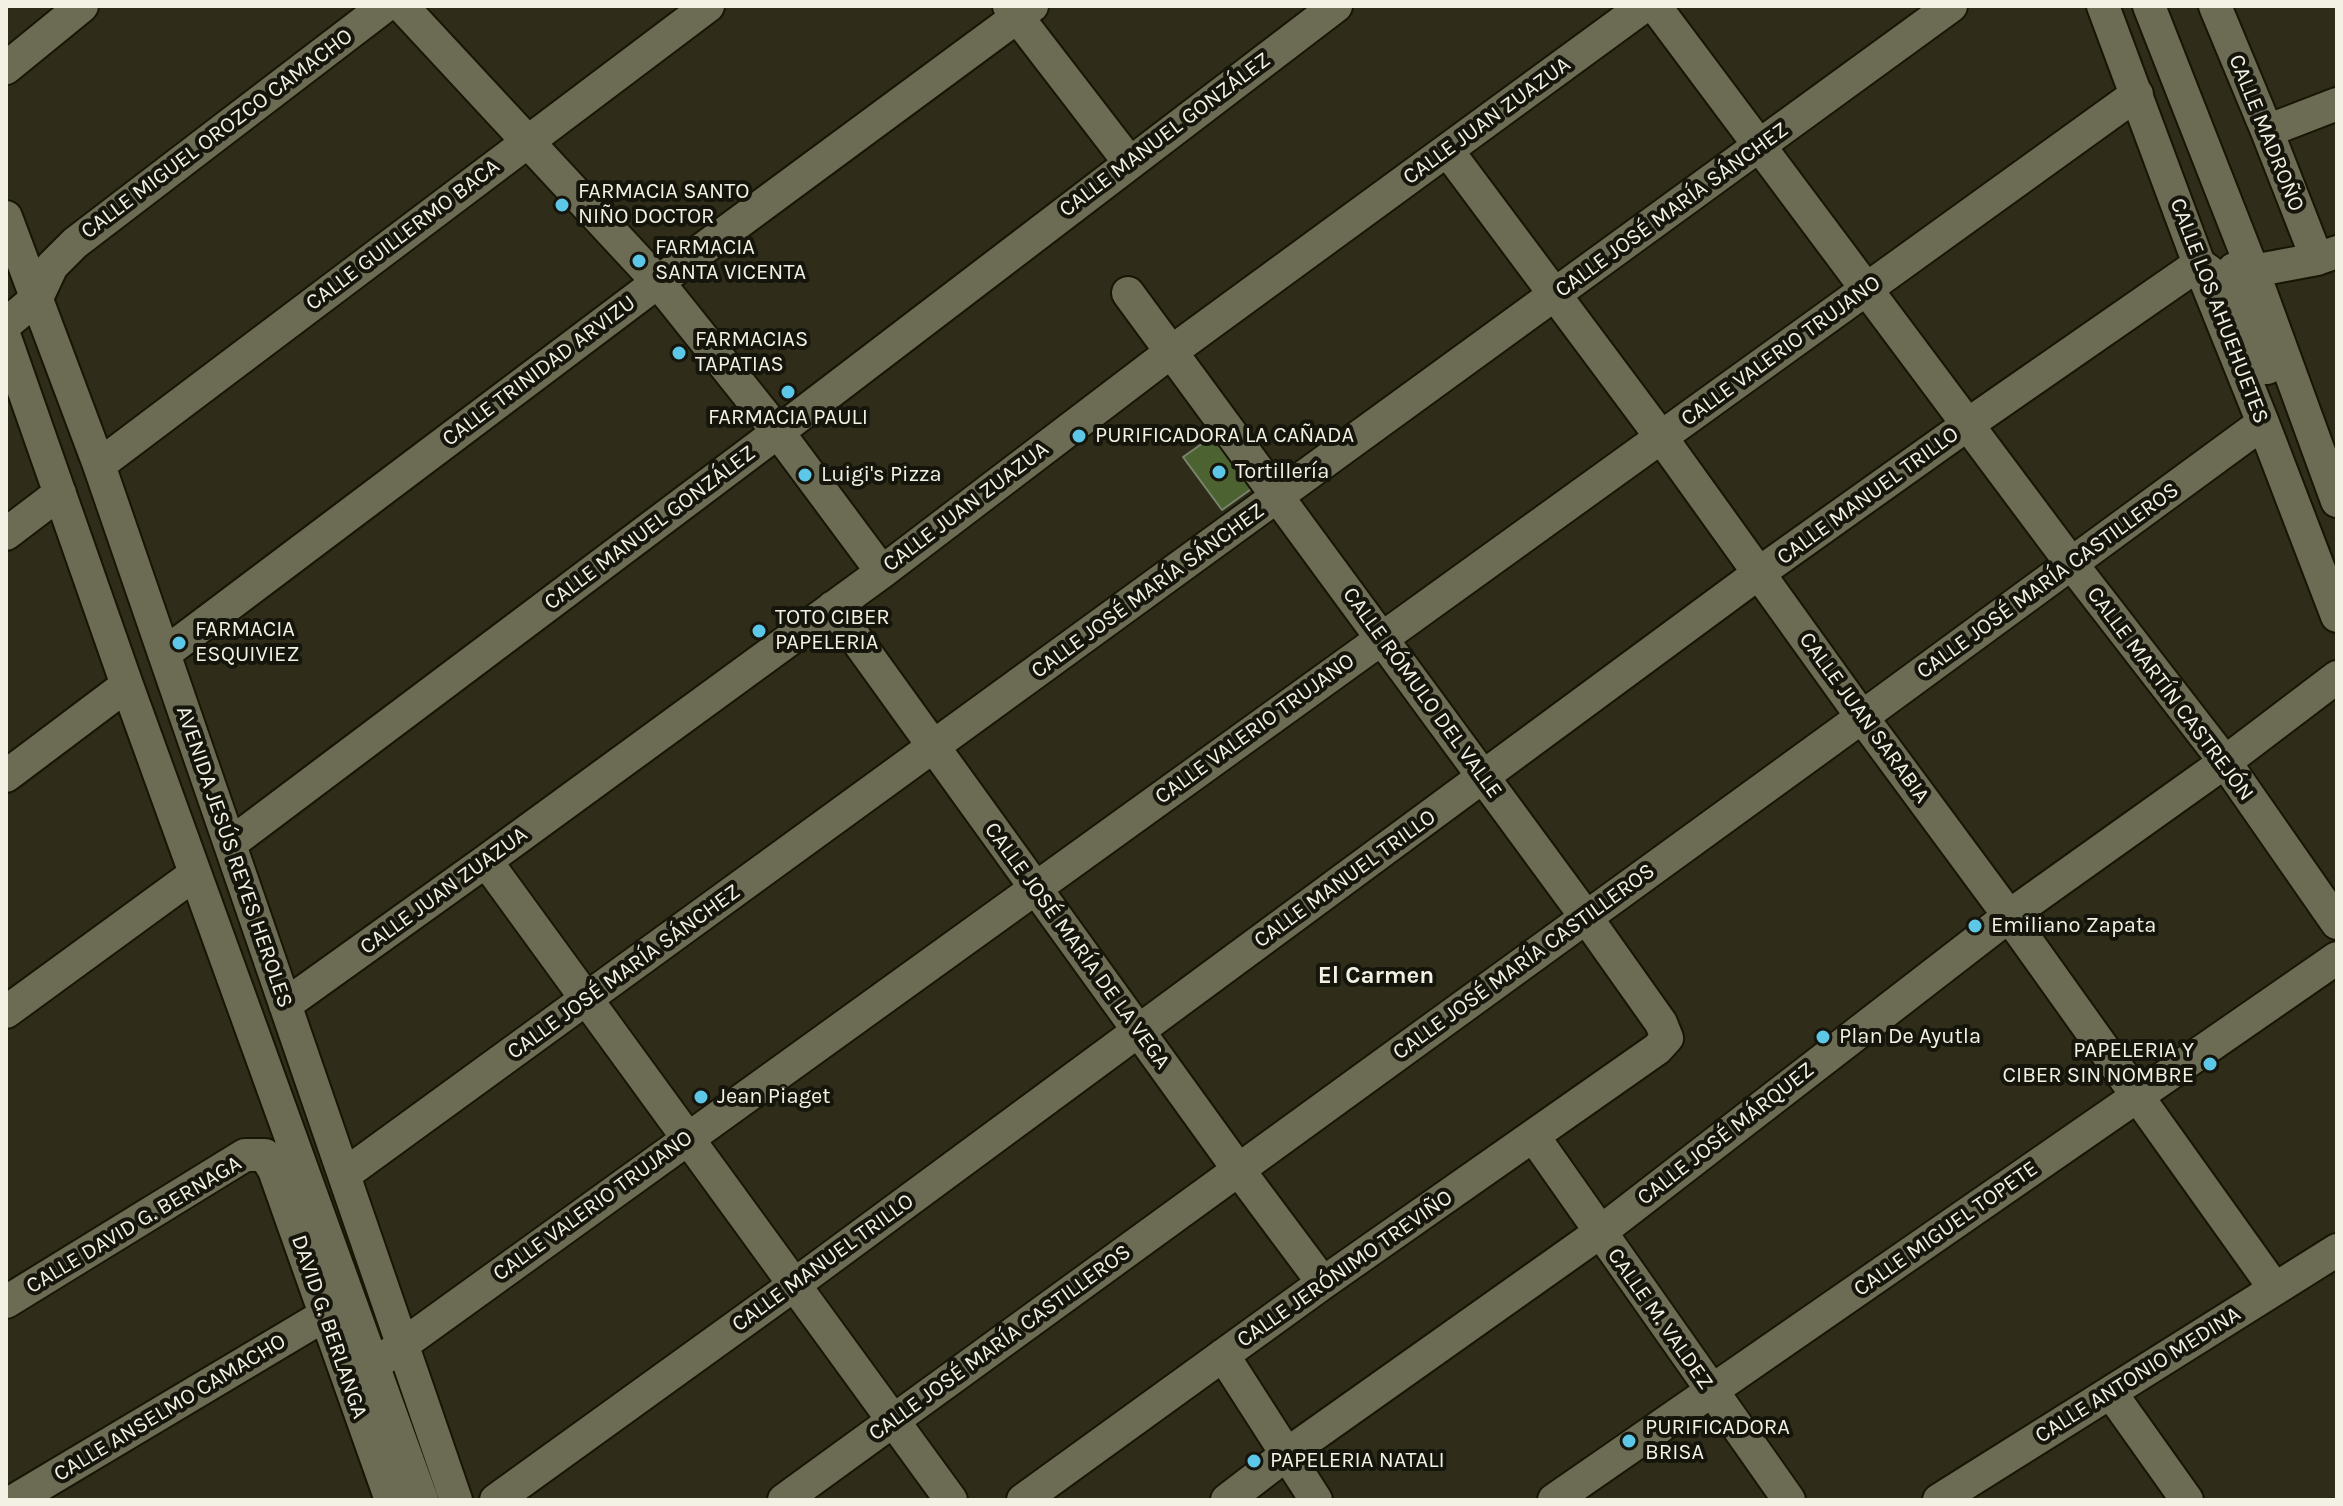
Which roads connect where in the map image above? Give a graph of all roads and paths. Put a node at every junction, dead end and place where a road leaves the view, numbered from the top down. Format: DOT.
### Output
graph roads {
  1 [pos="82,6"];
  2 [pos="385,6"];
  3 [pos="402,6"];
  4 [pos="708,6"];
  5 [pos="1336,6"];
  6 [pos="1644,6"];
  7 [pos="1655,6"];
  8 [pos="1951,6"];
  9 [pos="2103,6"];
  10 [pos="2149,6"];
  11 [pos="2215,6"];
  12 [pos="1019,10"];
  13 [pos="6,68"];
  14 [pos="2137,94"];
  15 [pos="2337,104"];
  16 [pos="2267,131"];
  17 [pos="528,140"];
  18 [pos="1759,147"];
  19 [pos="1447,150"];
  20 [pos="1129,162"];
  21 [pos="6,217"];
  22 [pos="2327,256"];
  23 [pos="2199,264"];
  24 [pos="2253,271"];
  25 [pos="30,281"];
  26 [pos="658,282"];
  27 [pos="1866,289"];
  28 [pos="1128,293"];
  29 [pos="1555,295"];
  30 [pos="6,324"];
  31 [pos="6,340"];
  32 [pos="1171,352"];
  33 [pos="2263,423"];
  34 [pos="1967,425"];
  35 [pos="778,432"];
  36 [pos="1661,437"];
  37 [pos="99,465"];
  38 [pos="60,493"];
  39 [pos="1278,496"];
  40 [pos="2337,501"];
  41 [pos="2337,512"];
  42 [pos="6,534"];
  43 [pos="2071,563"];
  44 [pos="882,572"];
  45 [pos="1759,573"];
  46 [pos="833,607"];
  47 [pos="2337,616"];
  48 [pos="1382,638"];
  49 [pos="164,654"];
  50 [pos="2337,677"];
  51 [pos="127,685"];
  52 [pos="1862,717"];
  53 [pos="934,746"];
  54 [pos="2225,762"];
  55 [pos="6,776"];
  56 [pos="1484,778"];
  57 [pos="230,844"];
  58 [pos="486,861"];
  59 [pos="195,874"];
  60 [pos="1035,888"];
  61 [pos="2009,916"];
  62 [pos="1586,917"];
  63 [pos="2337,923"];
  64 [pos="2337,958"];
  65 [pos="587,999"];
  66 [pos="285,1005"];
  67 [pos="6,1012"];
  68 [pos="1138,1030"];
  69 [pos="1667,1038"];
  70 [pos="2137,1096"];
  71 [pos="1534,1137"];
  72 [pos="688,1138"];
  73 [pos="265,1155"];
  74 [pos="1238,1169"];
  75 [pos="344,1175"];
  76 [pos="1599,1233"];
  77 [pos="2337,1250"];
  78 [pos="1323,1283"];
  79 [pos="794,1285"];
  80 [pos="2275,1289"];
  81 [pos="6,1302"];
  82 [pos="325,1315"];
  83 [pos="402,1344"];
  84 [pos="1223,1355"];
  85 [pos="373,1366"];
  86 [pos="1711,1392"];
  87 [pos="2111,1393"];
  88 [pos="893,1421"];
  89 [pos="1287,1454"];
  90 [pos="381,1496"];
  91 [pos="15,1500"];
  92 [pos="422,1500"];
  93 [pos="456,1500"];
  94 [pos="496,1500"];
  95 [pos="784,1500"];
  96 [pos="951,1500"];
  97 [pos="1023,1500"];
  98 [pos="1227,1500"];
  99 [pos="1316,1500"];
  100 [pos="1554,1500"];
  101 [pos="1789,1500"];
  102 [pos="1939,1500"];
  103 [pos="2187,1500"];
  1 -- 13 [label="street"];
  2 -- 25 [label="street, CALLE MIGUEL OROZCO CAMACHO"];
  3 -- 17 [label="street"];
  4 -- 17 [label="street, CALLE GUILLERMO BACA"];
  5 -- 20 [label="street, CALLE MANUEL GONZÁLEZ"];
  6 -- 19 [label="street, CALLE JUAN ZUAZUA"];
  7 -- 18 [label="street, CALLE MARTÍN CASTREJÓN"];
  8 -- 18 [label="street, CALLE JOSÉ MARÍA SÁNCHEZ"];
  9 -- 14 [label="street, CALLE LOS AHUEHUETES"];
  10 -- 24 [label="street, CALLE LOS AHUEHUETES"];
  11 -- 16 [label="street, CALLE MADROÑO"];
  12 -- 20 [label="street"];
  12 -- 26 [label="street, CALLE TRINIDAD ARVIZU"];
  14 -- 23 [label="street, CALLE LOS AHUEHUETES"];
  14 -- 27 [label="street, CALLE VALERIO TRUJANO"];
  15 -- 16 [label="street"];
  16 -- 22 [label="street, CALLE MADROÑO"];
  17 -- 26 [label="street"];
  17 -- 37 [label="street, CALLE GUILLERMO BACA"];
  18 -- 27 [label="street, CALLE MARTÍN CASTREJÓN"];
  18 -- 29 [label="street, CALLE JOSÉ MARÍA SÁNCHEZ"];
  19 -- 29 [label="street, CALLE JUAN SARABIA"];
  19 -- 32 [label="street, CALLE JUAN ZUAZUA"];
  20 -- 35 [label="street, CALLE MANUEL GONZÁLEZ"];
  21 -- 25 [label="street, AVENIDA JESÚS REYES HEROLES"];
  22 -- 24 [label="street"];
  23 -- 24 [label="street"];
  23 -- 33 [label="street, CALLE LOS AHUEHUETES"];
  23 -- 34 [label="street, CALLE MANUEL TRILLO"];
  23 -- 41 [label="street"];
  24 -- 40 [label="street, CALLE LOS AHUEHUETES"];
  25 -- 30 [label="street, CALLE MIGUEL OROZCO CAMACHO"];
  25 -- 37 [label="street, AVENIDA JESÚS REYES HEROLES"];
  26 -- 35 [label="street"];
  26 -- 49 [label="street, CALLE TRINIDAD ARVIZU"];
  27 -- 34 [label="street, CALLE MARTÍN CASTREJÓN"];
  27 -- 36 [label="street, CALLE VALERIO TRUJANO"];
  28 -- 32 [label="street, CALLE RÓMULO DEL VALLE"];
  29 -- 36 [label="street, CALLE JUAN SARABIA"];
  29 -- 39 [label="street, CALLE JOSÉ MARÍA SÁNCHEZ"];
  31 -- 38 [label="street, AVENIDA JESÚS REYES HEROLES"];
  32 -- 39 [label="street, CALLE RÓMULO DEL VALLE"];
  32 -- 44 [label="street, CALLE JUAN ZUAZUA"];
  33 -- 43 [label="street, CALLE JOSÉ MARÍA CASTILLEROS"];
  33 -- 47 [label="street, CALLE LOS AHUEHUETES"];
  34 -- 43 [label="street, CALLE MARTÍN CASTREJÓN"];
  34 -- 45 [label="street, CALLE MANUEL TRILLO"];
  35 -- 44 [label="street"];
  35 -- 57 [label="street, CALLE MANUEL GONZÁLEZ"];
  36 -- 45 [label="street, CALLE JUAN SARABIA"];
  36 -- 48 [label="street, CALLE VALERIO TRUJANO"];
  37 -- 49 [label="street, AVENIDA JESÚS REYES HEROLES"];
  38 -- 42 [label="street"];
  38 -- 51 [label="street, AVENIDA JESÚS REYES HEROLES"];
  39 -- 48 [label="street, CALLE RÓMULO DEL VALLE"];
  39 -- 53 [label="street, CALLE JOSÉ MARÍA SÁNCHEZ"];
  43 -- 52 [label="street, CALLE JOSÉ MARÍA CASTILLEROS"];
  43 -- 54 [label="street, CALLE MARTÍN CASTREJÓN"];
  44 -- 46 [label="street, CALLE JUAN ZUAZUA"];
  45 -- 52 [label="street, CALLE JUAN SARABIA"];
  45 -- 56 [label="street, CALLE MANUEL TRILLO"];
  46 -- 53 [label="street, CALLE JOSÉ MARÍA DE LA VEGA"];
  46 -- 58 [label="street, CALLE JUAN ZUAZUA"];
  48 -- 56 [label="street, CALLE RÓMULO DEL VALLE"];
  48 -- 60 [label="street, CALLE VALERIO TRUJANO"];
  49 -- 57 [label="street, AVENIDA JESÚS REYES HEROLES"];
  50 -- 54 [label="street, CALLE JOSÉ MÁRQUEZ"];
  51 -- 55 [label="street"];
  51 -- 59 [label="street, AVENIDA JESÚS REYES HEROLES"];
  52 -- 61 [label="street, CALLE JUAN SARABIA"];
  52 -- 62 [label="street, CALLE JOSÉ MARÍA CASTILLEROS"];
  53 -- 60 [label="street, CALLE JOSÉ MARÍA DE LA VEGA"];
  53 -- 65 [label="street, CALLE JOSÉ MARÍA SÁNCHEZ"];
  54 -- 61 [label="street, CALLE JOSÉ MÁRQUEZ"];
  54 -- 63 [label="street, CALLE MARTÍN CASTREJÓN"];
  56 -- 62 [label="street, CALLE RÓMULO DEL VALLE"];
  56 -- 68 [label="street, CALLE MANUEL TRILLO"];
  57 -- 66 [label="street, AVENIDA JESÚS REYES HEROLES"];
  58 -- 65 [label="street"];
  58 -- 66 [label="street, CALLE JUAN ZUAZUA"];
  59 -- 67 [label="street"];
  59 -- 85 [label="street, AVENIDA JESÚS REYES HEROLES"];
  60 -- 68 [label="street, CALLE JOSÉ MARÍA DE LA VEGA"];
  60 -- 72 [label="street, CALLE VALERIO TRUJANO"];
  61 -- 70 [label="street, CALLE JUAN SARABIA"];
  61 -- 76 [label="street, CALLE JOSÉ MÁRQUEZ"];
  62 -- 69 [label="street, CALLE RÓMULO DEL VALLE"];
  62 -- 74 [label="street, CALLE JOSÉ MARÍA CASTILLEROS"];
  64 -- 70 [label="street, CALLE MIGUEL TOPETE"];
  65 -- 72 [label="street"];
  65 -- 75 [label="street, CALLE JOSÉ MARÍA SÁNCHEZ"];
  66 -- 75 [label="street, AVENIDA JESÚS REYES HEROLES"];
  68 -- 74 [label="street, CALLE JOSÉ MARÍA DE LA VEGA"];
  68 -- 79 [label="street, CALLE MANUEL TRILLO"];
  69 -- 71 [label="street, CALLE JERÓNIMO TREVIÑO"];
  70 -- 80 [label="street, CALLE JUAN SARABIA"];
  70 -- 86 [label="street, CALLE MIGUEL TOPETE"];
  71 -- 76 [label="street, CALLE M. VALDEZ"];
  71 -- 78 [label="street, CALLE JERÓNIMO TREVIÑO"];
  72 -- 79 [label="street"];
  72 -- 83 [label="street, CALLE VALERIO TRUJANO"];
  73 -- 81 [label="street, CALLE DAVID G. BERNAGA"];
  73 -- 82 [label="street, DAVID G. BERLANGA"];
  74 -- 78 [label="street, CALLE JOSÉ MARÍA DE LA VEGA"];
  74 -- 88 [label="street, CALLE JOSÉ MARÍA CASTILLEROS"];
  75 -- 83 [label="street, AVENIDA JESÚS REYES HEROLES"];
  76 -- 86 [label="street, CALLE M. VALDEZ"];
  76 -- 89 [label="street, CALLE JOSÉ MÁRQUEZ"];
  77 -- 80 [label="street, CALLE ANTONIO MEDINA"];
  78 -- 84 [label="street, CALLE JERÓNIMO TREVIÑO"];
  79 -- 88 [label="street"];
  79 -- 94 [label="street, CALLE MANUEL TRILLO"];
  80 -- 87 [label="street, CALLE ANTONIO MEDINA"];
  82 -- 90 [label="street, DAVID G. BERLANGA"];
  82 -- 91 [label="street, CALLE ANSELMO CAMACHO"];
  83 -- 85 [label="street, CALLE VALERIO TRUJANO"];
  83 -- 93 [label="street, AVENIDA JESÚS REYES HEROLES"];
  84 -- 89 [label="street"];
  84 -- 97 [label="street, CALLE JERÓNIMO TREVIÑO"];
  85 -- 92 [label="street, AVENIDA JESÚS REYES HEROLES"];
  86 -- 100 [label="street, CALLE MIGUEL TOPETE"];
  86 -- 101 [label="street, CALLE M. VALDEZ"];
  87 -- 102 [label="street, CALLE ANTONIO MEDINA"];
  87 -- 103 [label="street"];
  88 -- 95 [label="street, CALLE JOSÉ MARÍA CASTILLEROS"];
  88 -- 96 [label="street"];
  89 -- 98 [label="street, CALLE JOSÉ MÁRQUEZ"];
  89 -- 99 [label="street"];
}
